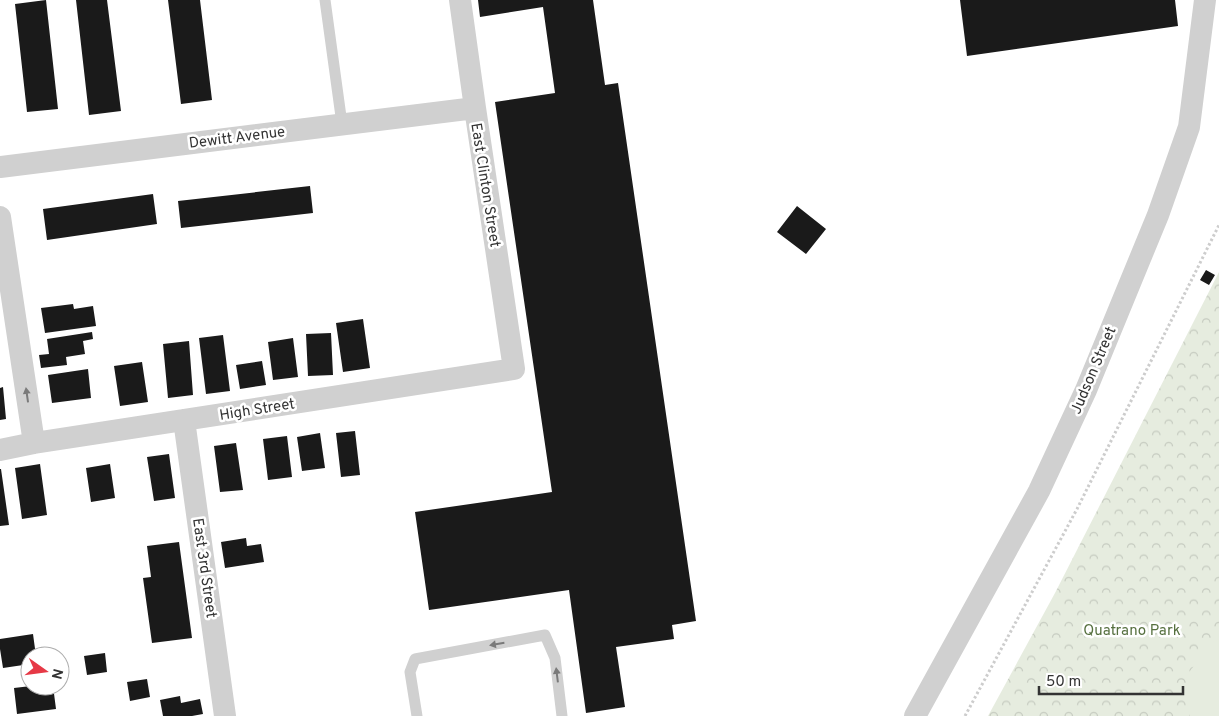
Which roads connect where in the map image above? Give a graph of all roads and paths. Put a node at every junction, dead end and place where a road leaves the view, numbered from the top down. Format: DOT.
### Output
graph roads {
  1 [pos="325,0"];
  2 [pos="460,0"];
  3 [pos="1205,0"];
  4 [pos="474,108"];
  5 [pos="342,124"];
  6 [pos="0,167"];
  7 [pos="0,217"];
  8 [pos="1219,225"];
  9 [pos="7,302"];
  10 [pos="514,369"];
  11 [pos="184,420"];
  12 [pos="34,443"];
  13 [pos="0,450"];
  14 [pos="226,716"];
  15 [pos="417,716"];
  16 [pos="562,716"];
  17 [pos="915,716"];
  18 [pos="965,716"];
  1 -- 5 [label="lane"];
  2 -- 4 [label="street, East Clinton Street"];
  3 -- 17 [label="street, Judson Street"];
  4 -- 5 [label="street, Dewitt Avenue"];
  4 -- 10 [label="street, East Clinton Street"];
  5 -- 6 [label="street, Dewitt Avenue"];
  7 -- 9 [label="street"];
  8 -- 18 [label="path"];
  12 -- 9 [label="street, one-way"];
  10 -- 11 [label="street, High Street"];
  11 -- 12 [label="street, High Street"];
  11 -- 14 [label="street, East 3rd Street"];
  12 -- 13 [label="street, High Street"];
  16 -- 15 [label="lane, one-way"];
}
